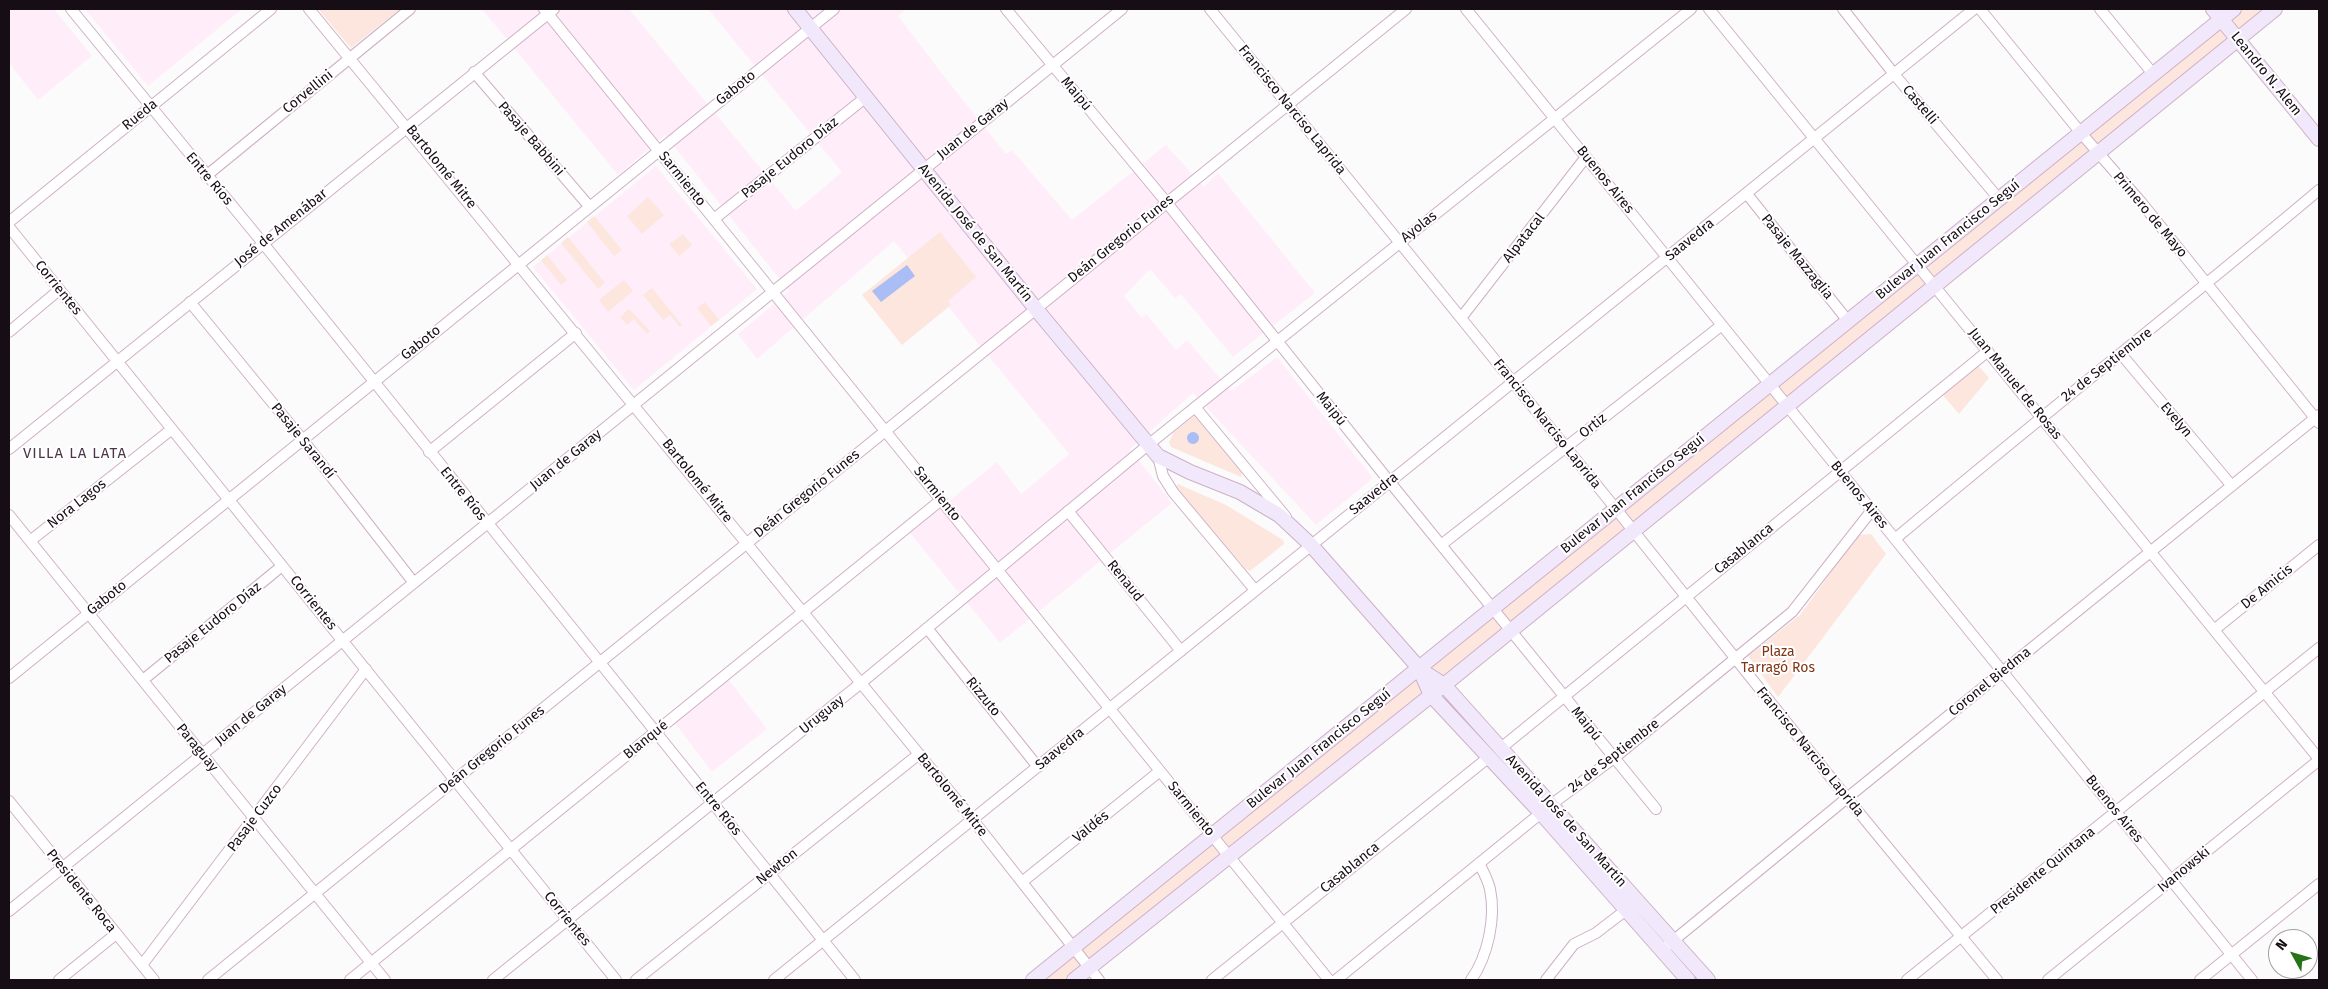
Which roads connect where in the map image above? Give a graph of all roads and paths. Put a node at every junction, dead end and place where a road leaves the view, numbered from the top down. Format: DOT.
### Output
graph roads {
  1 [pos="71,9"];
  2 [pos="271,9"];
  3 [pos="309,9"];
  4 [pos="410,9"];
  5 [pos="795,9"];
  6 [pos="834,9"];
  7 [pos="1006,9"];
  8 [pos="1122,9"];
  9 [pos="1210,9"];
  10 [pos="1406,9"];
  11 [pos="1466,9"];
  12 [pos="1691,9"];
  13 [pos="1709,9"];
  14 [pos="1843,9"];
  15 [pos="1974,9"];
  16 [pos="1980,9"];
  17 [pos="2100,9"];
  18 [pos="2234,9"];
  19 [pos="2274,9"];
  20 [pos="549,10"];
  21 [pos="2217,14"];
  22 [pos="810,28"];
  23 [pos="2238,39"];
  24 [pos="350,58"];
  25 [pos="1052,65"];
  26 [pos="474,72"];
  27 [pos="1894,74"];
  28 [pos="2154,75"];
  29 [pos="866,97"];
  30 [pos="1288,105"];
  31 [pos="150,107"];
  32 [pos="1556,119"];
  33 [pos="407,126"];
  34 [pos="2081,134"];
  35 [pos="1815,138"];
  36 [pos="2319,139"];
  37 [pos="659,150"];
  38 [pos="2098,153"];
  39 [pos="1586,157"];
  40 [pos="923,169"];
  41 [pos="206,176"];
  42 [pos="2319,190"];
  43 [pos="1747,194"];
  44 [pos="1998,199"];
  45 [pos="1166,203"];
  46 [pos="589,206"];
  47 [pos="714,219"];
  48 [pos="9,222"];
  49 [pos="9,227"];
  50 [pos="262,242"];
  51 [pos="1399,242"];
  52 [pos="1668,258"];
  53 [pos="519,264"];
  54 [pos="1917,264"];
  55 [pos="2207,284"];
  56 [pos="1935,286"];
  57 [pos="59,290"];
  58 [pos="773,292"];
  59 [pos="190,302"];
  60 [pos="1036,309"];
  61 [pos="1461,318"];
  62 [pos="1848,321"];
  63 [pos="1722,325"];
  64 [pos="9,332"];
  65 [pos="576,333"];
  66 [pos="1277,341"];
  67 [pos="1988,351"];
  68 [pos="2121,354"];
  69 [pos="117,361"];
  70 [pos="373,382"];
  71 [pos="1513,383"];
  72 [pos="1770,384"];
  73 [pos="634,404"];
  74 [pos="1788,406"];
  75 [pos="1195,407"];
  76 [pos="2041,416"];
  77 [pos="2318,419"];
  78 [pos="172,429"];
  79 [pos="885,431"];
  80 [pos="302,439"];
  81 [pos="1148,446"];
  82 [pos="1566,447"];
  83 [pos="9,449"];
  84 [pos="430,452"];
  85 [pos="1158,456"];
  86 [pos="1840,471"];
  87 [pos="1389,482"];
  88 [pos="2232,486"];
  89 [pos="228,499"];
  90 [pos="941,500"];
  91 [pos="1616,509"];
  92 [pos="1872,510"];
  93 [pos="1068,511"];
  94 [pos="9,515"];
  95 [pos="487,524"];
  96 [pos="1294,528"];
  97 [pos="1633,531"];
  98 [pos="1895,539"];
  99 [pos="30,541"];
  100 [pos="747,543"];
  101 [pos="1311,545"];
  102 [pos="1441,545"];
  103 [pos="2319,545"];
  104 [pos="2151,552"];
  105 [pos="282,566"];
  106 [pos="997,569"];
  107 [pos="414,583"];
  108 [pos="1256,590"];
  109 [pos="1686,597"];
  110 [pos="1492,608"];
  111 [pos="803,612"];
  112 [pos="88,613"];
  113 [pos="927,628"];
  114 [pos="1510,630"];
  115 [pos="2214,630"];
  116 [pos="342,641"];
  117 [pos="2319,648"];
  118 [pos="1181,651"];
  119 [pos="1736,660"];
  120 [pos="599,663"];
  121 [pos="1419,668"];
  122 [pos="366,669"];
  123 [pos="2002,672"];
  124 [pos="9,678"];
  125 [pos="143,680"];
  126 [pos="861,683"];
  127 [pos="1444,685"];
  128 [pos="2264,692"];
  129 [pos="1432,695"];
  130 [pos="1563,696"];
  131 [pos="1110,708"];
  132 [pos="655,732"];
  133 [pos="1501,748"];
  134 [pos="202,754"];
  135 [pos="919,754"];
  136 [pos="1489,756"];
  137 [pos="1614,758"];
  138 [pos="2319,760"];
  139 [pos="1038,767"];
  140 [pos="1160,771"];
  141 [pos="455,780"];
  142 [pos="1847,798"];
  143 [pos="9,801"];
  144 [pos="713,803"];
  145 [pos="1546,808"];
  146 [pos="1656,810"];
  147 [pos="2116,812"];
  148 [pos="254,818"];
  149 [pos="972,820"];
  150 [pos="1212,835"];
  151 [pos="511,850"];
  152 [pos="1229,857"];
  153 [pos="1479,863"];
  154 [pos="62,867"];
  155 [pos="770,874"];
  156 [pos="2171,880"];
  157 [pos="1022,882"];
  158 [pos="2319,884"];
  159 [pos="315,894"];
  160 [pos="1626,910"];
  161 [pos="9,911"];
  162 [pos="568,920"];
  163 [pos="1283,923"];
  164 [pos="116,934"];
  165 [pos="1962,936"];
  166 [pos="824,940"];
  167 [pos="1673,940"];
  168 [pos="1073,948"];
  169 [pos="1662,950"];
  170 [pos="2231,955"];
  171 [pos="371,963"];
  172 [pos="142,965"];
  173 [pos="1089,968"];
  174 [pos="59,980"];
  175 [pos="154,980"];
  176 [pos="208,980"];
  177 [pos="350,980"];
  178 [pos="385,980"];
  179 [pos="494,980"];
  180 [pos="616,980"];
  181 [pos="636,980"];
  182 [pos="774,980"];
  183 [pos="856,980"];
  184 [pos="1033,980"];
  185 [pos="1074,980"];
  186 [pos="1099,980"];
  187 [pos="1212,980"];
  188 [pos="1329,980"];
  189 [pos="1336,980"];
  190 [pos="1471,980"];
  191 [pos="1546,980"];
  192 [pos="1688,980"];
  193 [pos="1708,980"];
  194 [pos="1907,980"];
  195 [pos="1997,980"];
  196 [pos="2048,980"];
  197 [pos="2200,980"];
  198 [pos="2252,980"];
  1 -- 31 [label="street, Entre Ríos"];
  2 -- 31 [label="street, Rueda"];
  3 -- 24 [label="street, Bartolomé Mitre"];
  4 -- 24 [label="street, Corvellini"];
  5 -- 22 [label="main road, Avenida José de San Martín"];
  6 -- 22 [label="street, Gaboto"];
  7 -- 25 [label="street, Maipú"];
  8 -- 25 [label="street, Juan de Garay"];
  9 -- 30 [label="street, Francisco Narciso Laprida"];
  10 -- 30 [label="street, Deán Gregorio Funes"];
  11 -- 32 [label="street, Buenos Aires"];
  12 -- 32 [label="street, Ayolas"];
  13 -- 35 [label="street, Juan Manuel de Rosas"];
  14 -- 27 [label="street, Castelli"];
  15 -- 27 [label="street, Saavedra"];
  16 -- 34 [label="street, Primero de Mayo"];
  17 -- 28 [label="street"];
  18 -- 21 [label="main road, Bulevar Juan Francisco Seguí"];
  19 -- 23 [label="main road, Bulevar Juan Francisco Seguí"];
  20 -- 26 [label="street, José de Amenábar"];
  20 -- 37 [label="street, Sarmiento"];
  21 -- 23 [label="main road, Leandro N. Alem"];
  21 -- 28 [label="main road, Bulevar Juan Francisco Seguí"];
  22 -- 29 [label="main road, Avenida José de San Martín"];
  22 -- 37 [label="street, Gaboto"];
  23 -- 36 [label="main road, Leandro N. Alem"];
  23 -- 38 [label="main road, Bulevar Juan Francisco Seguí"];
  24 -- 33 [label="street, Bartolomé Mitre"];
  24 -- 41 [label="street, Corvellini"];
  25 -- 40 [label="street, Juan de Garay"];
  25 -- 45 [label="street, Maipú"];
  26 -- 33 [label="street, José de Amenábar"];
  26 -- 46 [label="street, Pasaje Babbini"];
  27 -- 35 [label="street, Saavedra"];
  27 -- 44 [label="street, Castelli"];
  28 -- 34 [label="main road, Bulevar Juan Francisco Seguí"];
  29 -- 40 [label="main road, Avenida José de San Martín"];
  29 -- 47 [label="street, Pasaje Eudoro Díaz"];
  30 -- 45 [label="street, Deán Gregorio Funes"];
  30 -- 51 [label="street, Francisco Narciso Laprida"];
  31 -- 41 [label="street, Entre Ríos"];
  31 -- 48 [label="street, Rueda"];
  32 -- 39 [label="street, Buenos Aires"];
  32 -- 51 [label="street, Ayolas"];
  33 -- 50 [label="street, José de Amenábar"];
  33 -- 53 [label="street, Bartolomé Mitre"];
  34 -- 38 [label="street, Primero de Mayo"];
  34 -- 44 [label="main road, Bulevar Juan Francisco Seguí"];
  35 -- 43 [label="street, Saavedra"];
  35 -- 54 [label="street, Juan Manuel de Rosas"];
  37 -- 46 [label="street, Gaboto"];
  37 -- 47 [label="street, Sarmiento"];
  38 -- 55 [label="street, Primero de Mayo"];
  38 -- 56 [label="main road, Bulevar Juan Francisco Seguí"];
  39 -- 52 [label="street, Buenos Aires"];
  39 -- 61 [label="street, Alpatacal"];
  40 -- 58 [label="street, Juan de Garay"];
  40 -- 60 [label="main road, Avenida José de San Martín"];
  41 -- 50 [label="street, Entre Ríos"];
  42 -- 55 [label="street, 24 de Septiembre"];
  43 -- 52 [label="street, Saavedra"];
  43 -- 62 [label="street, Pasaje Mazzaglia"];
  44 -- 54 [label="main road, Bulevar Juan Francisco Seguí"];
  45 -- 60 [label="street, Deán Gregorio Funes"];
  45 -- 66 [label="street, Maipú"];
  46 -- 53 [label="street, Gaboto"];
  47 -- 58 [label="street, Sarmiento"];
  49 -- 57 [label="street, Corrientes"];
  50 -- 59 [label="street, José de Amenábar"];
  50 -- 70 [label="street, Entre Ríos"];
  51 -- 61 [label="street, Francisco Narciso Laprida"];
  51 -- 66 [label="street, Ayolas"];
  52 -- 63 [label="street, Buenos Aires"];
  52 -- 71 [label="street, Saavedra"];
  53 -- 65 [label="street, Bartolomé Mitre"];
  53 -- 70 [label="street, Gaboto"];
  54 -- 56 [label="street, Juan Manuel de Rosas"];
  54 -- 62 [label="main road, Bulevar Juan Francisco Seguí"];
  55 -- 68 [label="street, 24 de Septiembre"];
  55 -- 77 [label="street, Primero de Mayo"];
  56 -- 67 [label="street, Juan Manuel de Rosas"];
  56 -- 74 [label="main road, Bulevar Juan Francisco Seguí"];
  57 -- 64 [label="street"];
  57 -- 69 [label="street, Corrientes"];
  58 -- 73 [label="street, Juan de Garay"];
  58 -- 79 [label="street, Sarmiento"];
  59 -- 69 [label="street, José de Amenábar"];
  59 -- 80 [label="street, Pasaje Sarandí"];
  60 -- 79 [label="street, Deán Gregorio Funes"];
  60 -- 81 [label="main road, Avenida José de San Martín"];
  61 -- 71 [label="street, Francisco Narciso Laprida"];
  62 -- 72 [label="main road, Bulevar Juan Francisco Seguí"];
  63 -- 72 [label="street, Buenos Aires"];
  63 -- 82 [label="street, Ortiz"];
  65 -- 73 [label="street, Bartolomé Mitre"];
  65 -- 84 [label="street"];
  66 -- 75 [label="street, Ayolas"];
  66 -- 87 [label="street, Maipú"];
  67 -- 76 [label="street, Juan Manuel de Rosas"];
  67 -- 86 [label="street, Casablanca"];
  68 -- 76 [label="street, 24 de Septiembre"];
  68 -- 88 [label="street, Evelyn"];
  69 -- 78 [label="street, Corrientes"];
  69 -- 83 [label="street, José de Amenábar"];
  70 -- 80 [label="street, Gaboto"];
  70 -- 84 [label="street, Entre Ríos"];
  71 -- 82 [label="street, Francisco Narciso Laprida"];
  71 -- 87 [label="street, Saavedra"];
  72 -- 74 [label="street, Buenos Aires"];
  72 -- 91 [label="main road, Bulevar Juan Francisco Seguí"];
  73 -- 95 [label="street, Juan de Garay"];
  73 -- 100 [label="street, Bartolomé Mitre"];
  74 -- 86 [label="street, Buenos Aires"];
  74 -- 97 [label="main road, Bulevar Juan Francisco Seguí"];
  75 -- 81 [label="street, Ayolas"];
  75 -- 96 [label="street, Avenida José de San Martín"];
  76 -- 98 [label="street, 24 de Septiembre"];
  76 -- 104 [label="street, Juan Manuel de Rosas"];
  77 -- 88 [label="street, Coronel Biedma"];
  78 -- 89 [label="street, Corrientes"];
  78 -- 99 [label="street, Nora Lagos"];
  79 -- 90 [label="street, Sarmiento"];
  79 -- 100 [label="street, Deán Gregorio Funes"];
  80 -- 89 [label="street, Gaboto"];
  80 -- 107 [label="street, Pasaje Sarandí"];
  81 -- 85 [label="main road, Avenida José de San Martín"];
  81 -- 93 [label="street, Uruguay"];
  82 -- 91 [label="street, Francisco Narciso Laprida"];
  82 -- 102 [label="street, Ortiz"];
  84 -- 95 [label="street, Entre Ríos"];
  85 -- 96 [label="main road, Avenida José de San Martín"];
  85 -- 108 [label="street, Avenida José de San Martín"];
  86 -- 92 [label="street, Buenos Aires"];
  86 -- 109 [label="street, Casablanca"];
  87 -- 101 [label="street, Saavedra"];
  87 -- 102 [label="street, Maipú"];
  88 -- 104 [label="street, Coronel Biedma"];
  89 -- 105 [label="street, Corrientes"];
  89 -- 112 [label="street, Gaboto"];
  90 -- 106 [label="street, Sarmiento"];
  90 -- 111 [label="street, Blanqué"];
  91 -- 97 [label="street, Francisco Narciso Laprida"];
  91 -- 110 [label="main road, Bulevar Juan Francisco Seguí"];
  92 -- 98 [label="street, Buenos Aires"];
  92 -- 119 [label="street, 24 de Septiembre"];
  93 -- 106 [label="street, Uruguay"];
  93 -- 118 [label="street, Renaud"];
  94 -- 99 [label="street, Paraguay"];
  95 -- 107 [label="street, Juan de Garay"];
  95 -- 120 [label="street, Entre Ríos"];
  96 -- 101 [label="main road, Avenida José de San Martín"];
  97 -- 109 [label="street, Francisco Narciso Laprida"];
  97 -- 114 [label="main road, Bulevar Juan Francisco Seguí"];
  98 -- 123 [label="street, Buenos Aires"];
  99 -- 112 [label="street, Paraguay"];
  100 -- 111 [label="street, Bartolomé Mitre"];
  100 -- 120 [label="street, Deán Gregorio Funes"];
  101 -- 108 [label="street, Saavedra"];
  101 -- 121 [label="main road, Avenida José de San Martín"];
  102 -- 110 [label="street, Maipú"];
  103 -- 115 [label="street, De Amicis"];
  104 -- 115 [label="street, Juan Manuel de Rosas"];
  104 -- 123 [label="street, Coronel Biedma"];
  105 -- 116 [label="street, Corrientes"];
  105 -- 125 [label="street, Pasaje Eudoro Díaz"];
  106 -- 113 [label="street, Uruguay"];
  106 -- 131 [label="street, Sarmiento"];
  107 -- 116 [label="street, Juan de Garay"];
  108 -- 118 [label="street, Saavedra"];
  109 -- 119 [label="street, Francisco Narciso Laprida"];
  109 -- 130 [label="street, Casablanca"];
  110 -- 114 [label="street, Maipú"];
  110 -- 121 [label="main road, Bulevar Juan Francisco Seguí"];
  111 -- 126 [label="street, Bartolomé Mitre"];
  111 -- 132 [label="street, Blanqué"];
  112 -- 124 [label="street, Gaboto"];
  112 -- 125 [label="street, Paraguay"];
  113 -- 126 [label="street, Uruguay"];
  113 -- 139 [label="street, Rizzuto"];
  114 -- 127 [label="main road, Bulevar Juan Francisco Seguí"];
  114 -- 130 [label="street, Maipú"];
  115 -- 128 [label="street, Juan Manuel de Rosas"];
  116 -- 122 [label="street, Corrientes"];
  116 -- 134 [label="street, Juan de Garay"];
  117 -- 128 [label="street, Presidente Quintana"];
  118 -- 131 [label="street, Saavedra"];
  119 -- 137 [label="street, 24 de Septiembre"];
  119 -- 142 [label="street, Francisco Narciso Laprida"];
  120 -- 132 [label="street, Entre Ríos"];
  120 -- 141 [label="street, Deán Gregorio Funes"];
  121 -- 127 [label="main road, Avenida José de San Martín"];
  121 -- 129 [label="main road, Avenida José de San Martín"];
  121 -- 150 [label="main road, Bulevar Juan Francisco Seguí"];
  122 -- 141 [label="street, Corrientes"];
  122 -- 148 [label="street, Pasaje Cuzco"];
  123 -- 142 [label="street, Coronel Biedma"];
  123 -- 147 [label="street, Buenos Aires"];
  125 -- 134 [label="street, Paraguay"];
  126 -- 135 [label="street, Bartolomé Mitre"];
  126 -- 144 [label="street, Uruguay"];
  127 -- 129 [label="main road, Bulevar Juan Francisco Seguí"];
  127 -- 133 [label="main road, Avenida José de San Martín"];
  128 -- 138 [label="street, Juan Manuel de Rosas"];
  128 -- 147 [label="street, Presidente Quintana"];
  129 -- 136 [label="main road, Avenida José de San Martín"];
  129 -- 152 [label="main road, Bulevar Juan Francisco Seguí"];
  130 -- 133 [label="street, Casablanca"];
  130 -- 137 [label="street, Maipú"];
  131 -- 139 [label="street, Saavedra"];
  131 -- 140 [label="street, Sarmiento"];
  132 -- 144 [label="street, Entre Ríos"];
  132 -- 151 [label="street, Blanqué"];
  133 -- 145 [label="main road, Avenida José de San Martín"];
  134 -- 148 [label="street, Paraguay"];
  134 -- 154 [label="street, Juan de Garay"];
  135 -- 149 [label="street, Bartolomé Mitre"];
  135 -- 155 [label="street, Newton"];
  136 -- 145 [label="main road, Avenida José de San Martín"];
  136 -- 163 [label="street, Casablanca"];
  137 -- 145 [label="street, 24 de Septiembre"];
  137 -- 146 [label="street, Maipú"];
  138 -- 156 [label="street, Ivanowski"];
  139 -- 149 [label="street, Saavedra"];
  140 -- 150 [label="street, Sarmiento"];
  140 -- 157 [label="street, Valdés"];
  141 -- 151 [label="street, Corrientes"];
  141 -- 159 [label="street, Deán Gregorio Funes"];
  142 -- 165 [label="street, Francisco Narciso Laprida"];
  142 -- 167 [label="street, Coronel Biedma"];
  143 -- 154 [label="street, Presidente Roca"];
  144 -- 155 [label="street, Entre Ríos"];
  144 -- 162 [label="street, Uruguay"];
  145 -- 153 [label="street, 24 de Septiembre"];
  145 -- 160 [label="main road, Avenida José de San Martín"];
  145 -- 167 [label="main road, Avenida José de San Martín"];
  147 -- 156 [label="street, Buenos Aires"];
  147 -- 165 [label="street, Presidente Quintana"];
  148 -- 159 [label="street, Paraguay"];
  148 -- 172 [label="street, Pasaje Cuzco"];
  149 -- 157 [label="street, Bartolomé Mitre"];
  149 -- 166 [label="street, Saavedra"];
  150 -- 152 [label="street, Sarmiento"];
  150 -- 168 [label="main road, Bulevar Juan Francisco Seguí"];
  151 -- 162 [label="street, Corrientes"];
  151 -- 171 [label="street, Blanqué"];
  152 -- 163 [label="street, Sarmiento"];
  152 -- 173 [label="main road, Bulevar Juan Francisco Seguí"];
  153 -- 189 [label="street, 24 de Septiembre"];
  153 -- 190 [label="street"];
  154 -- 161 [label="street, Juan de Garay"];
  154 -- 164 [label="street, Presidente Roca"];
  155 -- 166 [label="street, Entre Ríos"];
  155 -- 181 [label="street, Newton"];
  156 -- 170 [label="street, Buenos Aires"];
  156 -- 196 [label="street, Ivanowski"];
  157 -- 168 [label="street, Bartolomé Mitre"];
  158 -- 170 [label="street"];
  159 -- 171 [label="street, Paraguay"];
  159 -- 176 [label="street, Deán Gregorio Funes"];
  160 -- 169 [label="main road, Avenida José de San Martín"];
  160 -- 191 [label="street"];
  162 -- 179 [label="street, Uruguay"];
  162 -- 180 [label="street, Corrientes"];
  163 -- 187 [label="street, Casablanca"];
  163 -- 188 [label="street, Sarmiento"];
  164 -- 172 [label="street, Presidente Roca"];
  164 -- 174 [label="street"];
  165 -- 194 [label="street, Presidente Quintana"];
  165 -- 195 [label="street, Francisco Narciso Laprida"];
  166 -- 182 [label="street, Saavedra"];
  166 -- 183 [label="street, Entre Ríos"];
  167 -- 169 [label="street, Coronel Biedma"];
  167 -- 193 [label="main road, Avenida José de San Martín"];
  168 -- 173 [label="street, Bartolomé Mitre"];
  168 -- 184 [label="main road, Bulevar Juan Francisco Seguí"];
  169 -- 192 [label="main road, Avenida José de San Martín"];
  170 -- 197 [label="street"];
  170 -- 198 [label="street, Buenos Aires"];
  171 -- 177 [label="street, Blanqué"];
  171 -- 178 [label="street, Paraguay"];
  172 -- 175 [label="street, Presidente Roca"];
  173 -- 185 [label="main road, Bulevar Juan Francisco Seguí"];
  173 -- 186 [label="street, Bartolomé Mitre"];
}
